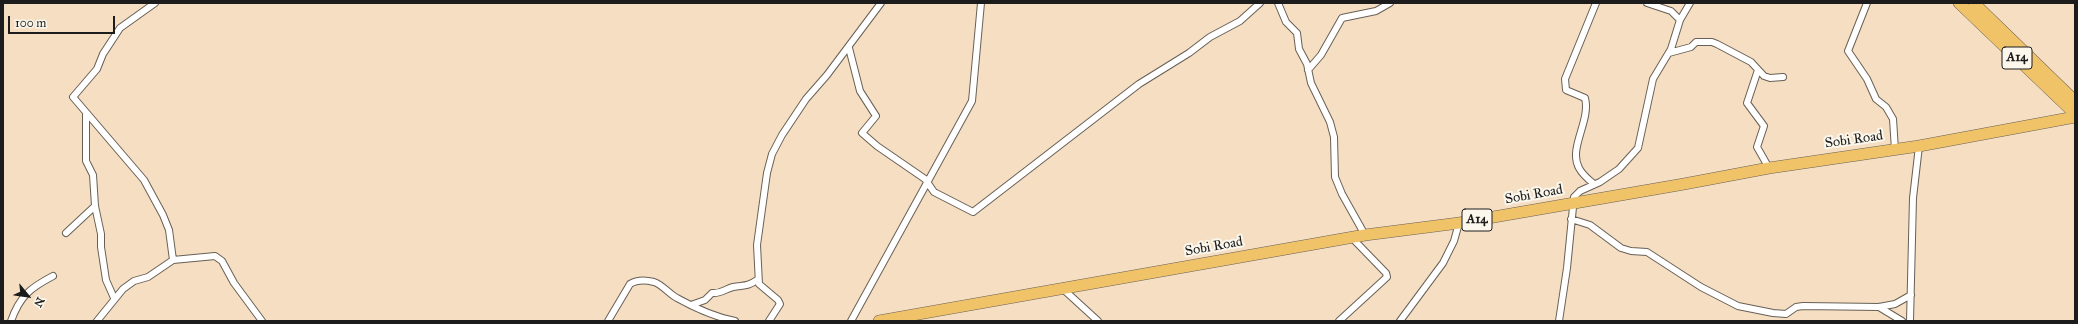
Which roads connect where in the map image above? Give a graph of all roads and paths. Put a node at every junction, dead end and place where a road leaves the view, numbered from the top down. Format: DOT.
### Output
graph roads {
  1 [pos="155,3"];
  2 [pos="881,3"];
  3 [pos="981,3"];
  4 [pos="1260,3"];
  5 [pos="1278,3"];
  6 [pos="1390,3"];
  7 [pos="1596,3"];
  8 [pos="1647,3"];
  9 [pos="1690,3"];
  10 [pos="1867,3"];
  11 [pos="1959,3"];
  12 [pos="1974,3"];
  13 [pos="1680,20"];
  14 [pos="849,48"];
  15 [pos="1669,53"];
  16 [pos="1308,70"];
  17 [pos="1758,70"];
  18 [pos="1782,77"];
  19 [pos="2075,102"];
  20 [pos="2075,114"];
  21 [pos="86,115"];
  22 [pos="2075,117"];
  23 [pos="1919,146"];
  24 [pos="1895,150"];
  25 [pos="1769,168"];
  26 [pos="927,183"];
  27 [pos="1594,184"];
  28 [pos="1572,203"];
  29 [pos="95,206"];
  30 [pos="1571,219"];
  31 [pos="1459,223"];
  32 [pos="66,233"];
  33 [pos="1365,235"];
  34 [pos="1353,239"];
  35 [pos="173,260"];
  36 [pos="53,276"];
  37 [pos="757,280"];
  38 [pos="1062,288"];
  39 [pos="1911,295"];
  40 [pos="114,298"];
  41 [pos="691,305"];
  42 [pos="1879,307"];
  43 [pos="930,316"];
  44 [pos="11,321"];
  45 [pos="97,321"];
  46 [pos="262,321"];
  47 [pos="608,321"];
  48 [pos="735,321"];
  49 [pos="769,321"];
  50 [pos="851,321"];
  51 [pos="879,321"];
  52 [pos="1098,321"];
  53 [pos="1339,321"];
  54 [pos="1400,321"];
  55 [pos="1559,321"];
  56 [pos="1902,321"];
  57 [pos="1910,321"];
  1 -- 21 [label="street"];
  2 -- 14 [label="street"];
  3 -- 26 [label="street"];
  4 -- 26 [label="street"];
  5 -- 16 [label="street"];
  6 -- 16 [label="street"];
  7 -- 27 [label="street"];
  8 -- 13 [label="street"];
  9 -- 13 [label="street"];
  10 -- 24 [label="street"];
  11 -- 20 [label="highway, A14"];
  12 -- 19 [label="highway, A14"];
  13 -- 15 [label="street"];
  14 -- 26 [label="street"];
  14 -- 37 [label="street"];
  15 -- 17 [label="street"];
  15 -- 27 [label="street"];
  16 -- 33 [label="street"];
  17 -- 18 [label="street"];
  17 -- 25 [label="street"];
  21 -- 29 [label="street"];
  21 -- 35 [label="street"];
  22 -- 23 [label="highway, Sobi Road / A14"];
  23 -- 24 [label="highway, Sobi Road / A14"];
  23 -- 39 [label="street"];
  24 -- 25 [label="highway, Sobi Road / A14"];
  25 -- 28 [label="highway, Sobi Road / A14"];
  26 -- 50 [label="street"];
  27 -- 28 [label="street"];
  28 -- 30 [label="street"];
  28 -- 31 [label="highway, Sobi Road / A14"];
  29 -- 32 [label="street"];
  29 -- 40 [label="street"];
  30 -- 42 [label="street"];
  30 -- 55 [label="street"];
  31 -- 33 [label="highway, Sobi Road / A14"];
  31 -- 54 [label="street"];
  33 -- 34 [label="highway, Sobi Road / A14"];
  34 -- 38 [label="highway, Sobi Road / A14"];
  34 -- 53 [label="street"];
  35 -- 40 [label="street"];
  35 -- 46 [label="street"];
  36 -- 44 [label="street"];
  37 -- 41 [label="street"];
  37 -- 49 [label="street"];
  38 -- 43 [label="highway, Sobi Road / A14"];
  38 -- 52 [label="street"];
  39 -- 42 [label="street"];
  39 -- 57 [label="street"];
  40 -- 45 [label="street"];
  41 -- 47 [label="street"];
  41 -- 48 [label="street"];
  42 -- 56 [label="street"];
  43 -- 51 [label="highway, Sobi Road / A14"];
}
